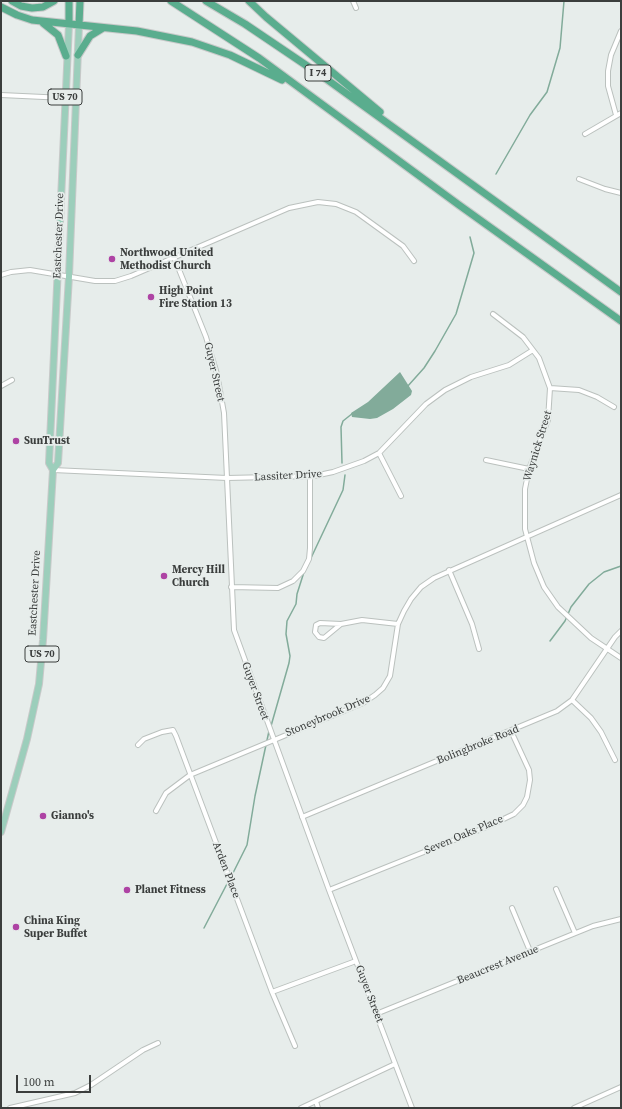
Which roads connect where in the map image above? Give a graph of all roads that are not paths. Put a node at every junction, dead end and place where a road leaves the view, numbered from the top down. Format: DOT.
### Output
graph roads {
  1 [pos="12,1"];
  2 [pos="54,1"];
  3 [pos="70,1"];
  4 [pos="80,1"];
  5 [pos="171,1"];
  6 [pos="206,1"];
  7 [pos="249,1"];
  8 [pos="353,1"];
  9 [pos="1,7"];
  10 [pos="356,8"];
  11 [pos="39,21"];
  12 [pos="68,24"];
  13 [pos="79,25"];
  14 [pos="106,28"];
  15 [pos="621,31"];
  16 [pos="78,55"];
  17 [pos="66,56"];
  18 [pos="298,88"];
  19 [pos="1,94"];
  20 [pos="65,98"];
  21 [pos="621,113"];
  22 [pos="616,115"];
  23 [pos="585,134"];
  24 [pos="427,150"];
  25 [pos="579,179"];
  26 [pos="621,192"];
  27 [pos="174,257"];
  28 [pos="414,261"];
  29 [pos="58,274"];
  30 [pos="1,275"];
  31 [pos="68,276"];
  32 [pos="621,292"];
  33 [pos="493,314"];
  34 [pos="621,321"];
  35 [pos="533,350"];
  36 [pos="12,380"];
  37 [pos="1,386"];
  38 [pos="550,388"];
  39 [pos="614,407"];
  40 [pos="379,453"];
  41 [pos="486,460"];
  42 [pos="529,469"];
  43 [pos="53,470"];
  44 [pos="310,476"];
  45 [pos="227,478"];
  46 [pos="621,495"];
  47 [pos="401,496"];
  48 [pos="526,536"];
  49 [pos="449,570"];
  50 [pos="231,587"];
  51 [pos="341,624"];
  52 [pos="398,624"];
  53 [pos="621,631"];
  54 [pos="607,648"];
  55 [pos="479,649"];
  56 [pos="621,658"];
  57 [pos="572,700"];
  58 [pos="511,731"];
  59 [pos="273,740"];
  60 [pos="138,745"];
  61 [pos="615,760"];
  62 [pos="190,775"];
  63 [pos="156,811"];
  64 [pos="302,817"];
  65 [pos="1,832"];
  66 [pos="328,890"];
  67 [pos="556,890"];
  68 [pos="512,908"];
  69 [pos="621,919"];
  70 [pos="575,933"];
  71 [pos="530,951"];
  72 [pos="356,961"];
  73 [pos="272,992"];
  74 [pos="376,1014"];
  75 [pos="158,1043"];
  76 [pos="295,1046"];
  77 [pos="396,1064"];
  78 [pos="621,1087"];
  79 [pos="316,1101"];
  80 [pos="10,1108"];
  81 [pos="301,1108"];
  82 [pos="318,1108"];
  83 [pos="412,1108"];
  84 [pos="574,1108"];
  1 -- 2 [label="highway"];
  3 -- 12 [label="highway, Eastchester Drive / US 70"];
  4 -- 13 [label="highway, Eastchester Drive / US 70"];
  5 -- 18 [label="highway, I 74"];
  6 -- 24 [label="highway, I 74"];
  7 -- 24 [label="highway"];
  8 -- 10 [label="street"];
  9 -- 11 [label="highway"];
  11 -- 12 [label="highway"];
  11 -- 17 [label="highway"];
  12 -- 13 [label="highway"];
  12 -- 17 [label="main road, Eastchester Drive / US 70"];
  13 -- 14 [label="highway"];
  13 -- 16 [label="main road, Eastchester Drive / US 70"];
  14 -- 16 [label="highway"];
  14 -- 18 [label="highway"];
  15 -- 22 [label="street"];
  16 -- 31 [label="main road, Eastchester Drive / US 70"];
  17 -- 20 [label="main road, Eastchester Drive / US 70"];
  18 -- 34 [label="highway, I 74"];
  19 -- 20 [label="street"];
  20 -- 29 [label="main road, Eastchester Drive / US 70"];
  21 -- 22 [label="street"];
  22 -- 23 [label="street"];
  24 -- 32 [label="highway, I 74"];
  25 -- 26 [label="street"];
  27 -- 28 [label="street"];
  27 -- 31 [label="street"];
  27 -- 45 [label="street, Guyer Street"];
  29 -- 30 [label="street"];
  29 -- 31 [label="street"];
  29 -- 43 [label="main road, Eastchester Drive / US 70"];
  31 -- 43 [label="main road, Eastchester Drive / US 70"];
  33 -- 35 [label="street, Waynick Street"];
  35 -- 38 [label="street, Waynick Street"];
  35 -- 40 [label="street, Lassiter Drive"];
  36 -- 37 [label="street"];
  38 -- 39 [label="street"];
  38 -- 42 [label="street, Waynick Street"];
  40 -- 44 [label="street, Lassiter Drive"];
  40 -- 47 [label="street"];
  41 -- 42 [label="street"];
  42 -- 48 [label="street, Waynick Street"];
  43 -- 45 [label="street, Lassiter Drive"];
  43 -- 65 [label="main road, Eastchester Drive / US 70"];
  44 -- 45 [label="street, Lassiter Drive"];
  44 -- 50 [label="street"];
  45 -- 50 [label="street, Guyer Street"];
  46 -- 48 [label="street, Stoneybrook Drive"];
  48 -- 49 [label="street, Stoneybrook Drive"];
  48 -- 54 [label="street, Waynick Street"];
  49 -- 52 [label="street, Stoneybrook Drive"];
  49 -- 55 [label="street"];
  50 -- 59 [label="street, Guyer Street"];
  51 -- 51 [label="street"];
  51 -- 52 [label="street"];
  52 -- 59 [label="street, Stoneybrook Drive"];
  53 -- 54 [label="street, Bolingbroke Road"];
  54 -- 56 [label="street, Waynick Street"];
  54 -- 57 [label="street, Bolingbroke Road"];
  57 -- 58 [label="street, Bolingbroke Road"];
  57 -- 61 [label="street"];
  58 -- 64 [label="street, Bolingbroke Road"];
  58 -- 66 [label="street, Seven Oaks Place"];
  59 -- 62 [label="street, Stoneybrook Drive"];
  59 -- 64 [label="street, Guyer Street"];
  60 -- 62 [label="street, Arden Place"];
  62 -- 63 [label="street, Stoneybrook Drive"];
  62 -- 73 [label="street, Arden Place"];
  64 -- 66 [label="street, Guyer Street"];
  66 -- 72 [label="street, Guyer Street"];
  67 -- 70 [label="street"];
  68 -- 71 [label="street"];
  69 -- 70 [label="street, Beaucrest Avenue"];
  70 -- 71 [label="street, Beaucrest Avenue"];
  71 -- 74 [label="street, Beaucrest Avenue"];
  72 -- 73 [label="street"];
  72 -- 74 [label="street, Guyer Street"];
  73 -- 76 [label="street, Arden Place"];
  74 -- 77 [label="street, Guyer Street"];
  75 -- 80 [label="street"];
  77 -- 79 [label="street"];
  77 -- 83 [label="street, Guyer Street"];
  78 -- 84 [label="street"];
  79 -- 81 [label="street"];
  79 -- 82 [label="street"];
}
